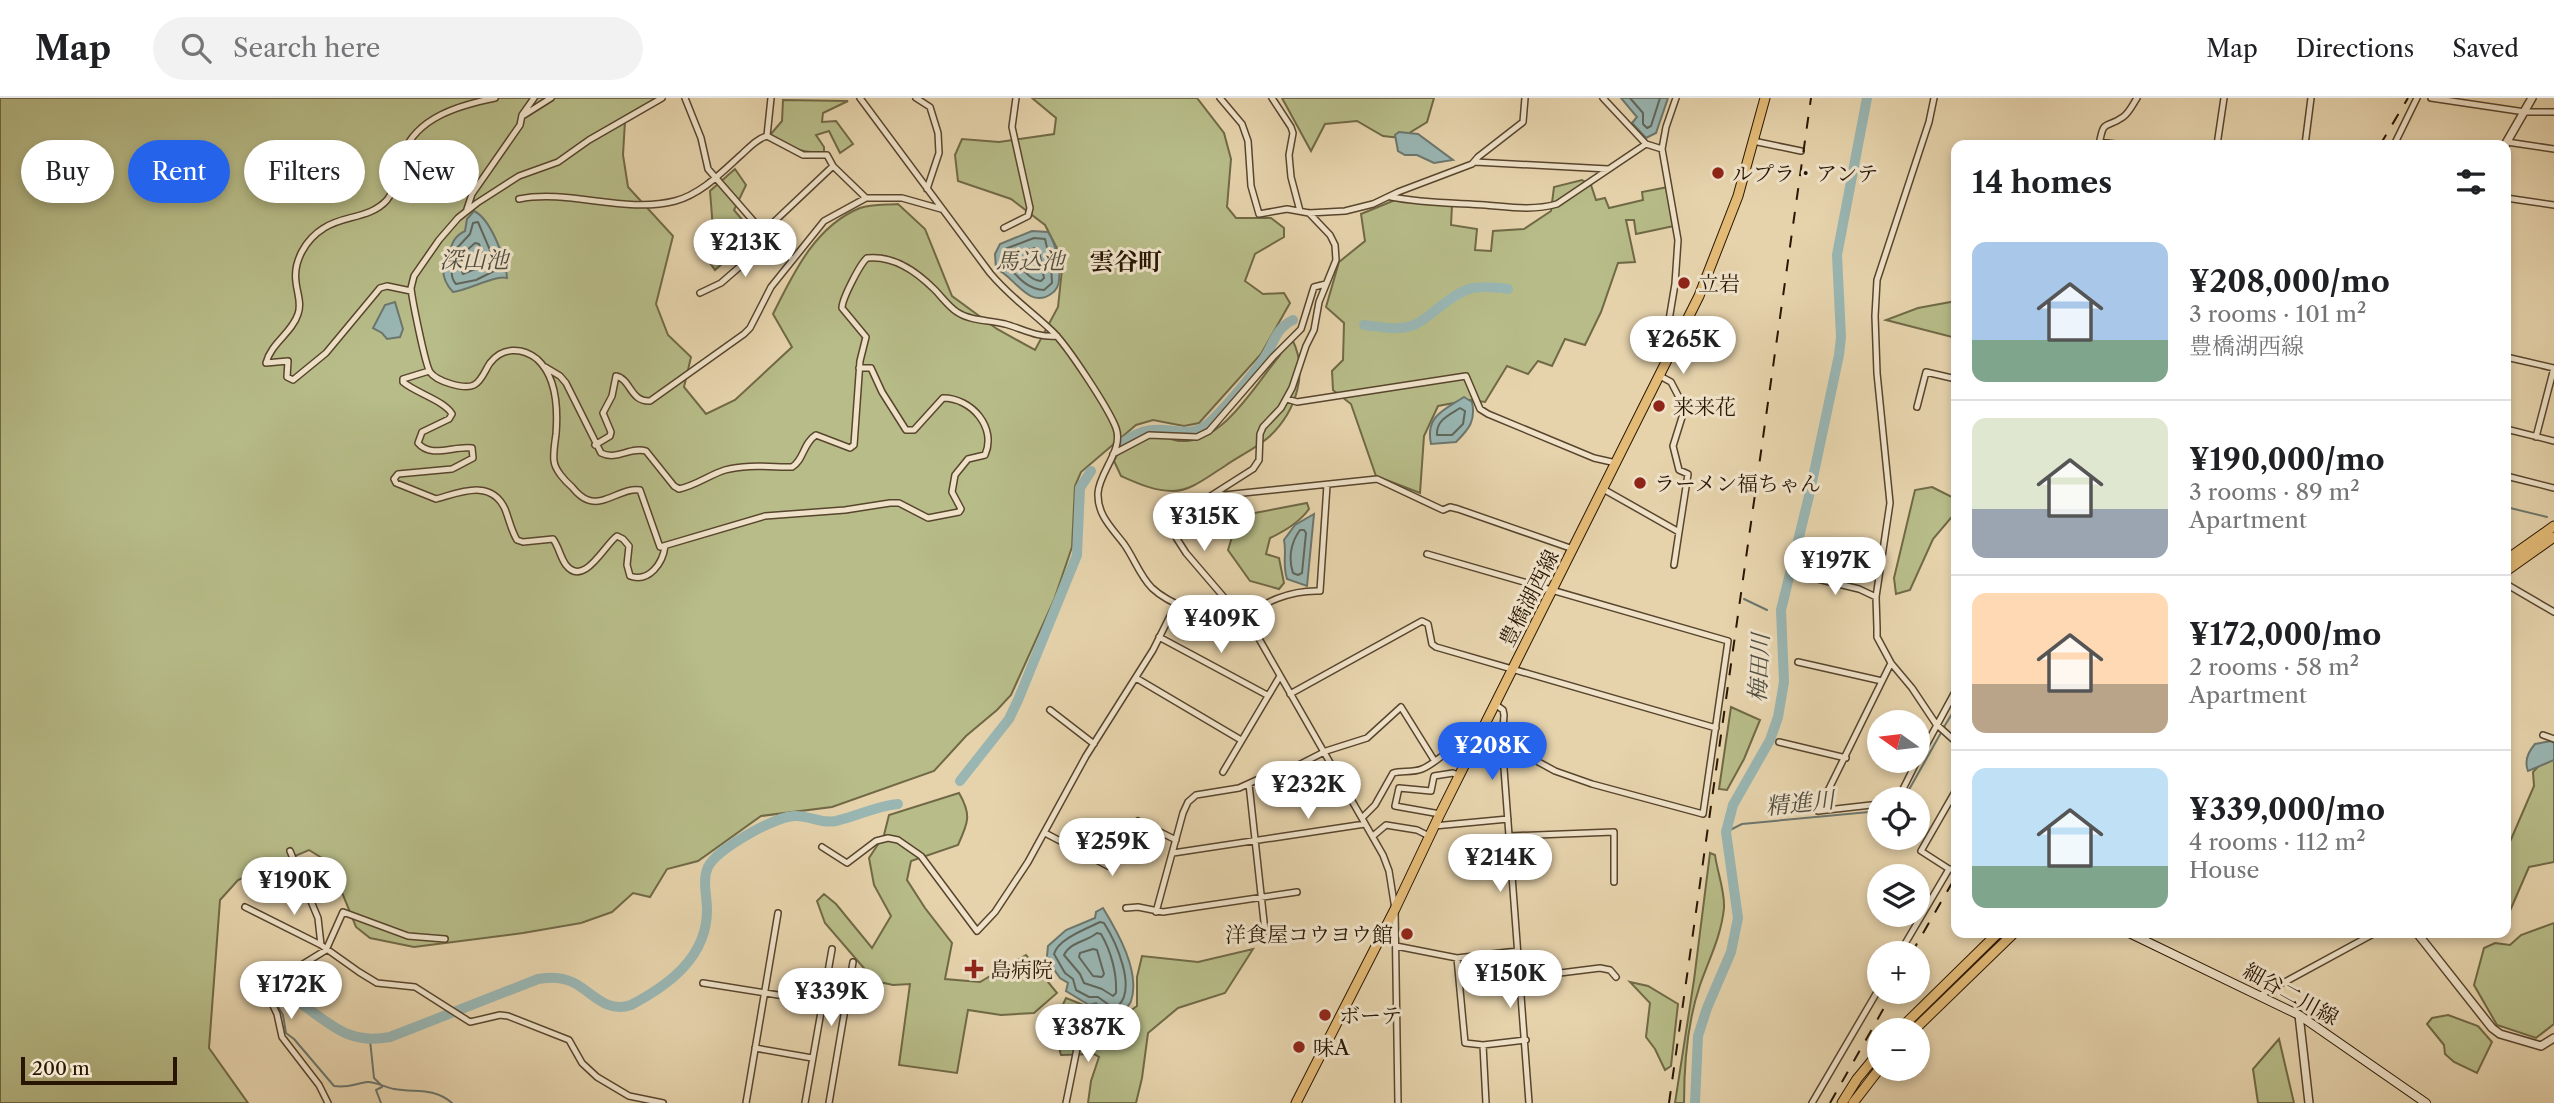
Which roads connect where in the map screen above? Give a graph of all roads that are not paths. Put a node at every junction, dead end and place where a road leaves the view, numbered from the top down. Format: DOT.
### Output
graph roads {
  1 [pos="495,98"];
  2 [pos="534,98"];
  3 [pos="551,98"];
  4 [pos="662,98"];
  5 [pos="685,98"];
  6 [pos="771,98"];
  7 [pos="860,98"];
  8 [pos="915,98"];
  9 [pos="1016,98"];
  10 [pos="1220,98"];
  11 [pos="1272,98"];
  12 [pos="1525,98"];
  13 [pos="1603,98"];
  14 [pos="1676,98"];
  15 [pos="1765,98"];
  16 [pos="1934,98"];
  17 [pos="2137,98"];
  18 [pos="2224,98"];
  19 [pos="2312,98"];
  20 [pos="2417,98"];
  21 [pos="2431,98"];
  22 [pos="2532,98"];
  23 [pos="2486,102"];
  24 [pos="2525,112"];
  25 [pos="2554,113"];
  26 [pos="522,115"];
  27 [pos="766,136"];
  28 [pos="2100,140"];
  29 [pos="2218,140"];
  30 [pos="2306,140"];
  31 [pos="2397,140"];
  32 [pos="2508,140"];
  33 [pos="1753,141"];
  34 [pos="1646,144"];
  35 [pos="2511,145"];
  36 [pos="1662,149"];
  37 [pos="2554,149"];
  38 [pos="1801,150"];
  39 [pos="1475,162"];
  40 [pos="833,166"];
  41 [pos="1608,169"];
  42 [pos="715,178"];
  43 [pos="927,189"];
  44 [pos="1391,197"];
  45 [pos="866,198"];
  46 [pos="519,199"];
  47 [pos="2511,199"];
  48 [pos="2554,205"];
  49 [pos="941,209"];
  50 [pos="1300,211"];
  51 [pos="466,212"];
  52 [pos="1308,213"];
  53 [pos="1004,228"];
  54 [pos="763,232"];
  55 [pos="792,259"];
  56 [pos="1326,284"];
  57 [pos="411,291"];
  58 [pos="700,293"];
  59 [pos="1057,336"];
  60 [pos="1672,352"];
  61 [pos="2511,358"];
  62 [pos="545,368"];
  63 [pos="859,368"];
  64 [pos="2554,368"];
  65 [pos="429,371"];
  66 [pos="1660,376"];
  67 [pos="1951,378"];
  68 [pos="1287,399"];
  69 [pos="1917,407"];
  70 [pos="2511,430"];
  71 [pos="2536,437"];
  72 [pos="2554,441"];
  73 [pos="596,445"];
  74 [pos="1113,454"];
  75 [pos="1616,463"];
  76 [pos="2511,476"];
  77 [pos="1327,485"];
  78 [pos="2554,488"];
  79 [pos="1603,489"];
  80 [pos="1217,493"];
  81 [pos="2554,526"];
  82 [pos="1679,532"];
  83 [pos="2554,537"];
  84 [pos="665,546"];
  85 [pos="1573,549"];
  86 [pos="1427,554"];
  87 [pos="2511,556"];
  88 [pos="1674,565"];
  89 [pos="2511,567"];
  90 [pos="1801,575"];
  91 [pos="2511,587"];
  92 [pos="1552,592"];
  93 [pos="1876,597"];
  94 [pos="1176,604"];
  95 [pos="2554,612"];
  96 [pos="1244,622"];
  97 [pos="1250,629"];
  98 [pos="1159,637"];
  99 [pos="1798,662"];
  100 [pos="1891,663"];
  101 [pos="1513,669"];
  102 [pos="1280,676"];
  103 [pos="1136,678"];
  104 [pos="1882,681"];
  105 [pos="1290,694"];
  106 [pos="1267,695"];
  107 [pos="1951,700"];
  108 [pos="1495,704"];
  109 [pos="1050,710"];
  110 [pos="1937,726"];
  111 [pos="1716,728"];
  112 [pos="2543,735"];
  113 [pos="1930,739"];
  114 [pos="1951,739"];
  115 [pos="2554,739"];
  116 [pos="1241,740"];
  117 [pos="1502,742"];
  118 [pos="1779,742"];
  119 [pos="1094,744"];
  120 [pos="1474,745"];
  121 [pos="1324,754"];
  122 [pos="1846,758"];
  123 [pos="1434,760"];
  124 [pos="1223,772"];
  125 [pos="1459,776"];
  126 [pos="1249,784"];
  127 [pos="1951,799"];
  128 [pos="1867,805"];
  129 [pos="1440,814"];
  130 [pos="1508,819"];
  131 [pos="1363,821"];
  132 [pos="1434,826"];
  133 [pos="1045,833"];
  134 [pos="1373,836"];
  135 [pos="1429,836"];
  136 [pos="1509,836"];
  137 [pos="1176,840"];
  138 [pos="1256,842"];
  139 [pos="822,847"];
  140 [pos="290,851"];
  141 [pos="1173,853"];
  142 [pos="1949,869"];
  143 [pos="1614,882"];
  144 [pos="1297,892"];
  145 [pos="1262,898"];
  146 [pos="245,907"];
  147 [pos="1126,908"];
  148 [pos="1395,909"];
  149 [pos="1156,912"];
  150 [pos="778,913"];
  151 [pos="1265,931"];
  152 [pos="1993,938"];
  153 [pos="2009,938"];
  154 [pos="2140,938"];
  155 [pos="2366,938"];
  156 [pos="2421,938"];
  157 [pos="445,939"];
  158 [pos="1907,941"];
  159 [pos="321,945"];
  160 [pos="1396,946"];
  161 [pos="832,948"];
  162 [pos="326,950"];
  163 [pos="1517,951"];
  164 [pos="1457,958"];
  165 [pos="853,962"];
  166 [pos="1616,977"];
  167 [pos="1520,978"];
  168 [pos="703,983"];
  169 [pos="765,993"];
  170 [pos="2261,995"];
  171 [pos="822,1002"];
  172 [pos="1871,1004"];
  173 [pos="2299,1015"];
  174 [pos="1911,1018"];
  175 [pos="1926,1018"];
  176 [pos="1083,1019"];
  177 [pos="2554,1038"];
  178 [pos="1525,1040"];
  179 [pos="1483,1045"];
  180 [pos="755,1048"];
  181 [pos="812,1058"];
  182 [pos="1867,1067"];
  183 [pos="1870,1081"];
  184 [pos="328,1103"];
  185 [pos="663,1103"];
  186 [pos="746,1103"];
  187 [pos="805,1103"];
  188 [pos="829,1103"];
  189 [pos="1066,1103"];
  190 [pos="1296,1103"];
  191 [pos="1398,1103"];
  192 [pos="1486,1103"];
  193 [pos="1529,1103"];
  194 [pos="1812,1103"];
  195 [pos="1842,1103"];
  196 [pos="1853,1103"];
  197 [pos="2309,1103"];
  198 [pos="2426,1103"];
  1 -- 57 [label="street"];
  2 -- 26 [label="street"];
  3 -- 26 [label="street"];
  4 -- 51 [label="street"];
  5 -- 42 [label="street"];
  6 -- 27 [label="street"];
  7 -- 43 [label="street"];
  8 -- 43 [label="street"];
  9 -- 53 [label="street"];
  10 -- 50 [label="street"];
  11 -- 50 [label="street"];
  12 -- 39 [label="street"];
  13 -- 34 [label="street"];
  14 -- 36 [label="street"];
  15 -- 33 [label="main road, 豊橋湖西線"];
  16 -- 93 [label="street"];
  17 -- 28 [label="street"];
  18 -- 29 [label="street"];
  19 -- 30 [label="street"];
  20 -- 31 [label="street"];
  21 -- 23 [label="street"];
  22 -- 24 [label="street"];
  23 -- 24 [label="street"];
  24 -- 25 [label="street"];
  24 -- 32 [label="street"];
  26 -- 51 [label="street"];
  27 -- 40 [label="street"];
  27 -- 42 [label="street"];
  33 -- 38 [label="street"];
  33 -- 60 [label="main road, 豊橋湖西線"];
  34 -- 36 [label="street"];
  34 -- 41 [label="street"];
  35 -- 37 [label="street"];
  36 -- 60 [label="street"];
  39 -- 41 [label="street"];
  39 -- 44 [label="street"];
  40 -- 45 [label="street"];
  40 -- 54 [label="street"];
  41 -- 44 [label="street"];
  42 -- 46 [label="street"];
  42 -- 54 [label="street"];
  43 -- 49 [label="street"];
  44 -- 52 [label="street"];
  45 -- 49 [label="street"];
  45 -- 55 [label="street"];
  47 -- 48 [label="street"];
  49 -- 59 [label="street"];
  50 -- 52 [label="street"];
  51 -- 57 [label="street"];
  52 -- 56 [label="street"];
  54 -- 55 [label="street"];
  54 -- 58 [label="street"];
  55 -- 73 [label="street"];
  56 -- 68 [label="street"];
  56 -- 74 [label="street"];
  57 -- 65 [label="street"];
  59 -- 63 [label="street"];
  59 -- 74 [label="street"];
  60 -- 66 [label="main road, 豊橋湖西線"];
  61 -- 64 [label="street"];
  62 -- 65 [label="street"];
  62 -- 73 [label="street"];
  62 -- 84 [label="street"];
  63 -- 73 [label="street"];
  63 -- 84 [label="street"];
  64 -- 71 [label="street"];
  65 -- 84 [label="street"];
  66 -- 75 [label="main road, 豊橋湖西線"];
  66 -- 82 [label="street"];
  67 -- 69 [label="street"];
  68 -- 75 [label="street"];
  68 -- 80 [label="street"];
  70 -- 71 [label="street"];
  71 -- 72 [label="street"];
  74 -- 94 [label="street"];
  75 -- 79 [label="main road, 豊橋湖西線"];
  76 -- 78 [label="street"];
  77 -- 80 [label="street"];
  77 -- 85 [label="street"];
  77 -- 96 [label="street"];
  79 -- 82 [label="street"];
  79 -- 85 [label="main road, 豊橋湖西線"];
  80 -- 96 [label="street"];
  81 -- 87 [label="main road"];
  82 -- 88 [label="street"];
  83 -- 89 [label="main road"];
  85 -- 92 [label="main road, 豊橋湖西線"];
  86 -- 92 [label="street"];
  90 -- 93 [label="street"];
  91 -- 95 [label="street"];
  92 -- 101 [label="main road, 豊橋湖西線"];
  92 -- 111 [label="street"];
  93 -- 100 [label="street"];
  94 -- 97 [label="street"];
  94 -- 98 [label="street"];
  96 -- 97 [label="street"];
  97 -- 102 [label="street"];
  98 -- 103 [label="street"];
  98 -- 106 [label="street"];
  99 -- 104 [label="street"];
  100 -- 104 [label="street"];
  100 -- 110 [label="street"];
  101 -- 105 [label="street"];
  101 -- 108 [label="main road, 豊橋湖西線"];
  101 -- 111 [label="street"];
  102 -- 105 [label="street"];
  102 -- 106 [label="street"];
  103 -- 116 [label="street"];
  103 -- 119 [label="street"];
  104 -- 122 [label="street"];
  105 -- 121 [label="street"];
  106 -- 116 [label="street"];
  107 -- 110 [label="street"];
  108 -- 117 [label="street"];
  108 -- 120 [label="main road, 豊橋湖西線"];
  109 -- 119 [label="street"];
  110 -- 113 [label="street"];
  110 -- 114 [label="street"];
  111 -- 117 [label="street"];
  112 -- 115 [label="street"];
  116 -- 124 [label="street"];
  117 -- 130 [label="street"];
  118 -- 122 [label="street"];
  119 -- 133 [label="street"];
  120 -- 123 [label="street"];
  120 -- 125 [label="main road, 豊橋湖西線"];
  121 -- 123 [label="street"];
  121 -- 126 [label="street"];
  121 -- 131 [label="street"];
  122 -- 128 [label="street"];
  123 -- 131 [label="street"];
  125 -- 129 [label="main road, 豊橋湖西線"];
  125 -- 129 [label="street"];
  126 -- 137 [label="street"];
  126 -- 138 [label="street"];
  127 -- 142 [label="street"];
  129 -- 132 [label="main road, 豊橋湖西線"];
  130 -- 132 [label="street"];
  130 -- 136 [label="street"];
  131 -- 134 [label="street"];
  131 -- 138 [label="street"];
  132 -- 135 [label="main road, 豊橋湖西線"];
  133 -- 137 [label="street"];
  133 -- 139 [label="street"];
  134 -- 135 [label="street"];
  134 -- 148 [label="street"];
  135 -- 148 [label="main road, 豊橋湖西線"];
  136 -- 143 [label="street"];
  136 -- 163 [label="street"];
  137 -- 141 [label="street"];
  138 -- 141 [label="street"];
  138 -- 145 [label="street"];
  140 -- 159 [label="street"];
  141 -- 149 [label="street"];
  142 -- 158 [label="street"];
  144 -- 145 [label="street"];
  145 -- 149 [label="street"];
  145 -- 151 [label="street"];
  146 -- 159 [label="street"];
  147 -- 149 [label="street"];
  148 -- 160 [label="street"];
  148 -- 190 [label="main road, 豊橋湖西線"];
  150 -- 169 [label="street"];
  152 -- 174 [label="main road"];
  153 -- 175 [label="main road"];
  154 -- 170 [label="main road, 細谷二川線"];
  155 -- 170 [label="street"];
  156 -- 177 [label="street"];
  157 -- 162 [label="street"];
  159 -- 162 [label="street"];
  160 -- 164 [label="street"];
  160 -- 191 [label="street"];
  161 -- 171 [label="street"];
  162 -- 184 [label="street"];
  162 -- 185 [label="street"];
  163 -- 164 [label="street"];
  163 -- 167 [label="street"];
  164 -- 179 [label="street"];
  165 -- 188 [label="street"];
  166 -- 167 [label="street"];
  167 -- 178 [label="street"];
  168 -- 169 [label="street"];
  169 -- 171 [label="street"];
  169 -- 180 [label="street"];
  170 -- 173 [label="main road, 細谷二川線"];
  171 -- 181 [label="street"];
  172 -- 194 [label="street"];
  173 -- 197 [label="street"];
  173 -- 198 [label="main road, 細谷二川線"];
  176 -- 189 [label="street"];
  178 -- 179 [label="street"];
  178 -- 193 [label="street"];
  179 -- 192 [label="street"];
  180 -- 181 [label="street"];
  180 -- 186 [label="street"];
  181 -- 187 [label="street"];
  182 -- 195 [label="main road"];
  183 -- 196 [label="main road"];
}
